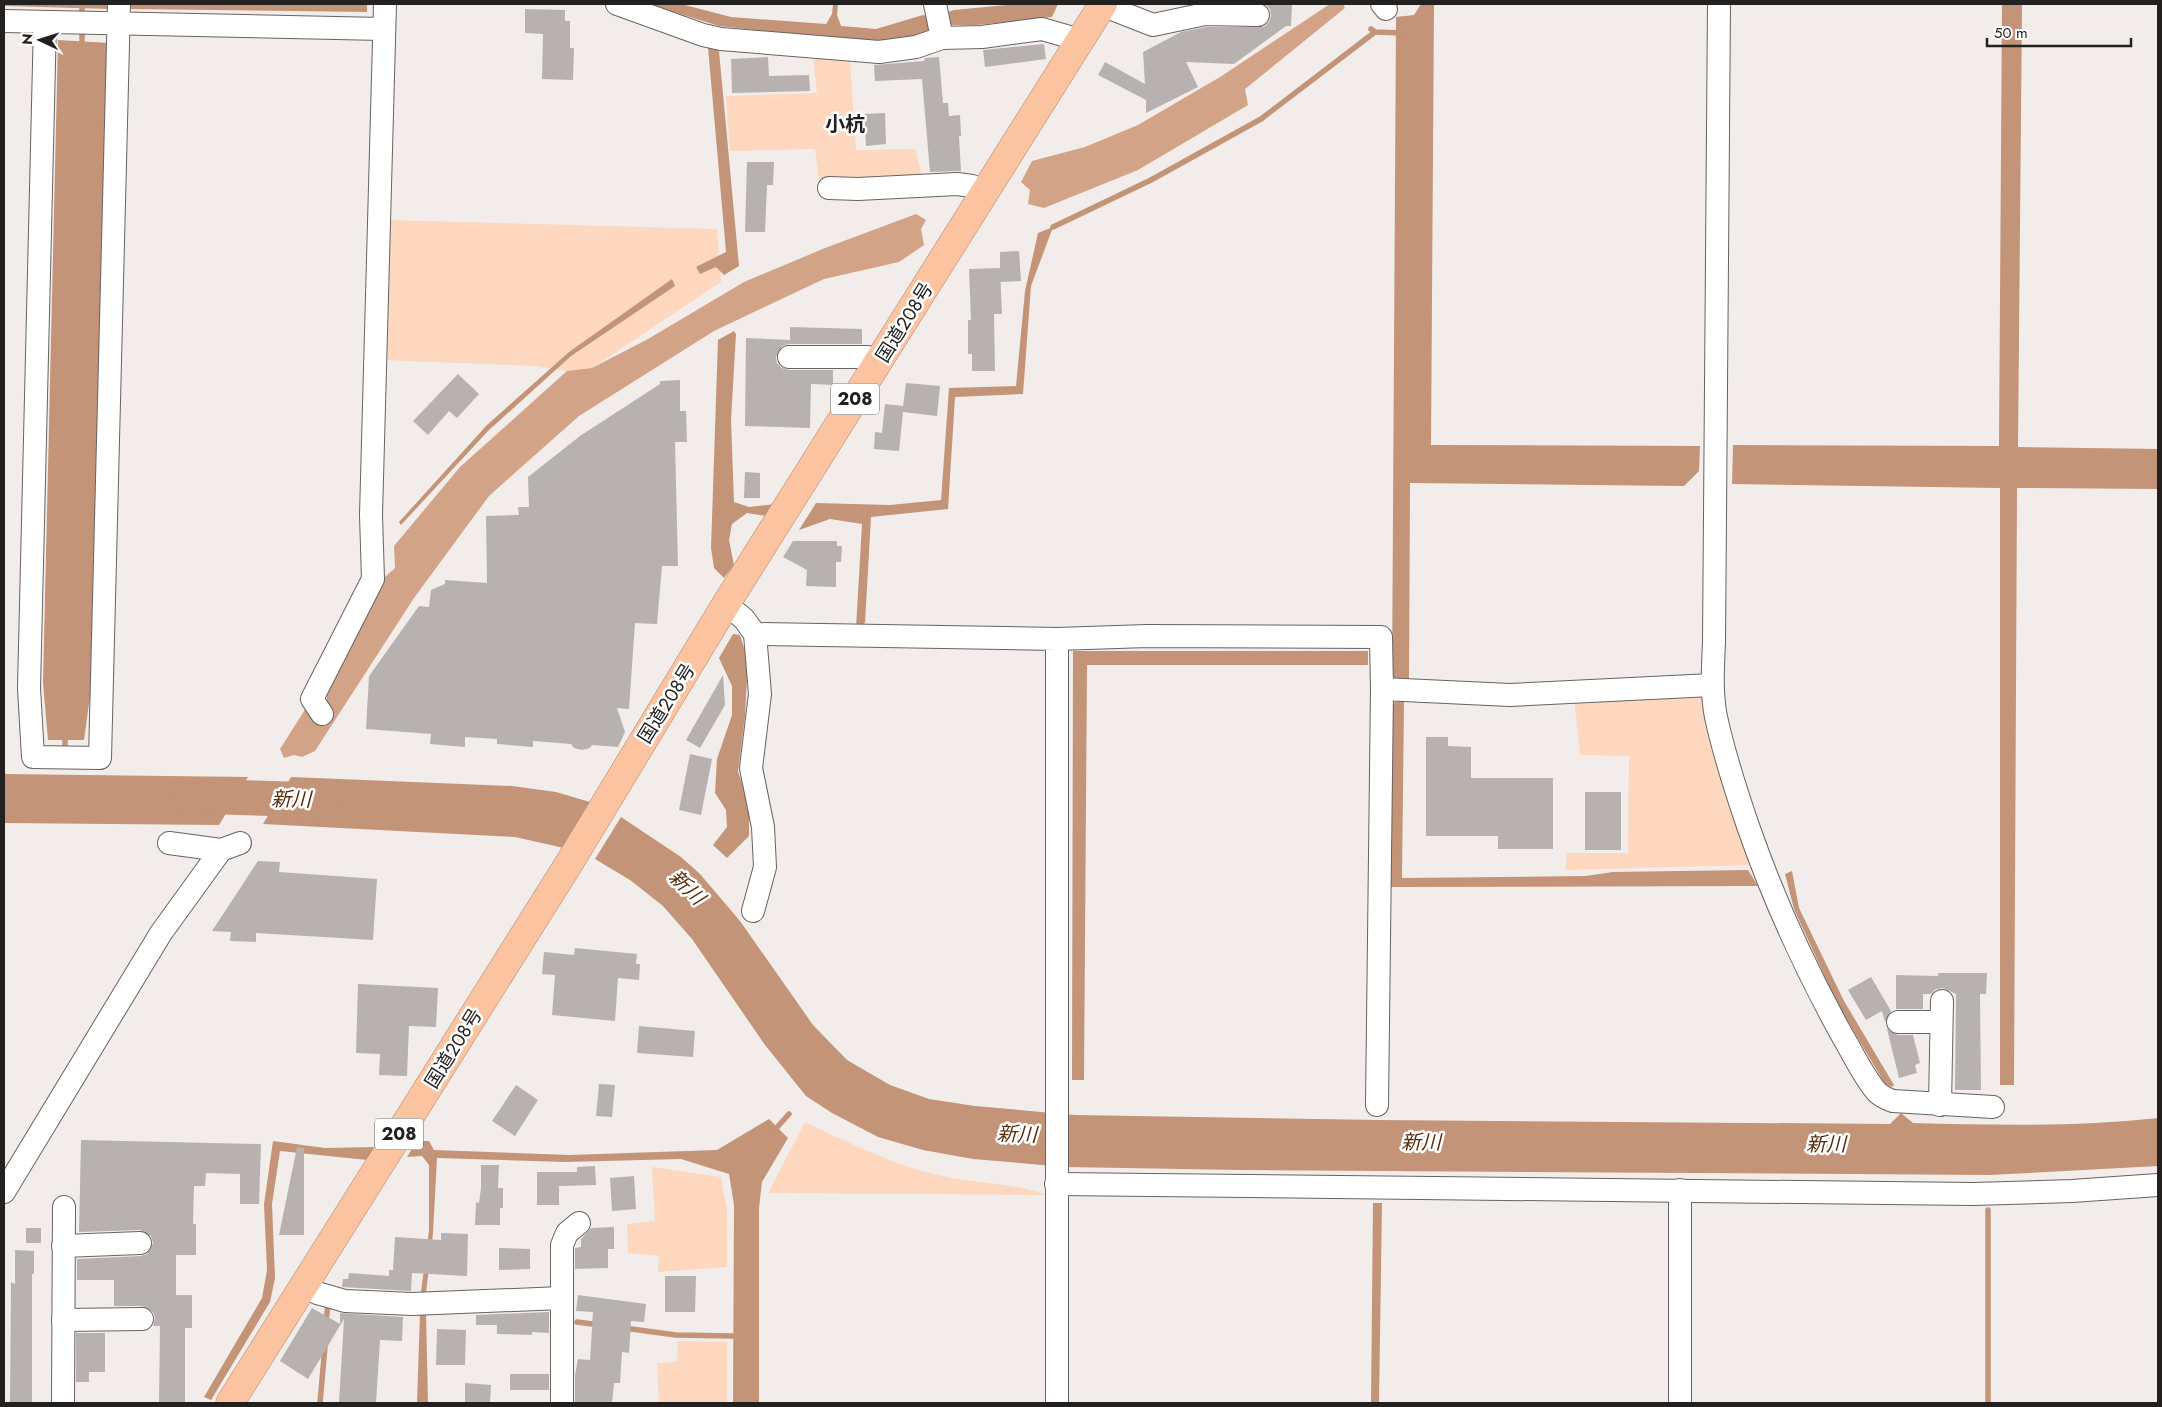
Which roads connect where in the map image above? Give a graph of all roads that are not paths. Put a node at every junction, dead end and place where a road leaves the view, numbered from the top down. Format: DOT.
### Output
graph roads {
  1 [pos="384,4"];
  2 [pos="617,4"];
  3 [pos="935,4"];
  4 [pos="1102,4"];
  5 [pos="1718,4"];
  6 [pos="119,13"];
  7 [pos="1258,15"];
  8 [pos="4,21"];
  9 [pos="45,22"];
  10 [pos="383,29"];
  11 [pos="942,38"];
  12 [pos="1080,40"];
  13 [pos="828,188"];
  14 [pos="984,194"];
  15 [pos="789,357"];
  16 [pos="879,362"];
  17 [pos="726,604"];
  18 [pos="755,634"];
  19 [pos="1057,639"];
  20 [pos="1712,685"];
  21 [pos="1382,689"];
  22 [pos="322,714"];
  23 [pos="169,844"];
  24 [pos="753,911"];
  25 [pos="1898,1022"];
  26 [pos="1377,1105"];
  27 [pos="1940,1105"];
  28 [pos="1993,1107"];
  29 [pos="1056,1184"];
  30 [pos="2158,1185"];
  31 [pos="1680,1190"];
  32 [pos="4,1192"];
  33 [pos="64,1207"];
  34 [pos="579,1223"];
  35 [pos="140,1244"];
  36 [pos="64,1246"];
  37 [pos="304,1284"];
  38 [pos="562,1298"];
  39 [pos="142,1319"];
  40 [pos="63,1320"];
  41 [pos="63,1403"];
  42 [pos="230,1403"];
  43 [pos="562,1403"];
  44 [pos="1058,1403"];
  45 [pos="1680,1403"];
  1 -- 10 [label="street"];
  2 -- 11 [label="street"];
  3 -- 11 [label="street"];
  4 -- 7 [label="street"];
  4 -- 12 [label="highway, 国道208号 / 208"];
  5 -- 20 [label="street"];
  6 -- 9 [label="street"];
  6 -- 9 [label="street"];
  6 -- 10 [label="street"];
  8 -- 9 [label="street"];
  10 -- 22 [label="street"];
  11 -- 12 [label="street"];
  12 -- 14 [label="highway, 国道208号 / 208"];
  13 -- 14 [label="street"];
  14 -- 16 [label="highway, 国道208号 / 208"];
  15 -- 16 [label="street"];
  16 -- 17 [label="highway, 国道208号 / 208"];
  17 -- 18 [label="street"];
  17 -- 37 [label="highway, 国道208号 / 208"];
  18 -- 19 [label="street"];
  18 -- 24 [label="street"];
  19 -- 21 [label="street"];
  19 -- 29 [label="street"];
  20 -- 21 [label="street"];
  20 -- 27 [label="street"];
  21 -- 26 [label="street"];
  23 -- 32 [label="street"];
  25 -- 27 [label="street"];
  27 -- 28 [label="street"];
  29 -- 31 [label="street"];
  29 -- 44 [label="street"];
  30 -- 31 [label="street"];
  31 -- 45 [label="street"];
  33 -- 36 [label="street"];
  34 -- 38 [label="street"];
  35 -- 36 [label="street"];
  36 -- 40 [label="street"];
  37 -- 38 [label="street"];
  37 -- 42 [label="highway, 国道208号 / 208"];
  38 -- 43 [label="street"];
  39 -- 40 [label="street"];
  40 -- 41 [label="street"];
}
